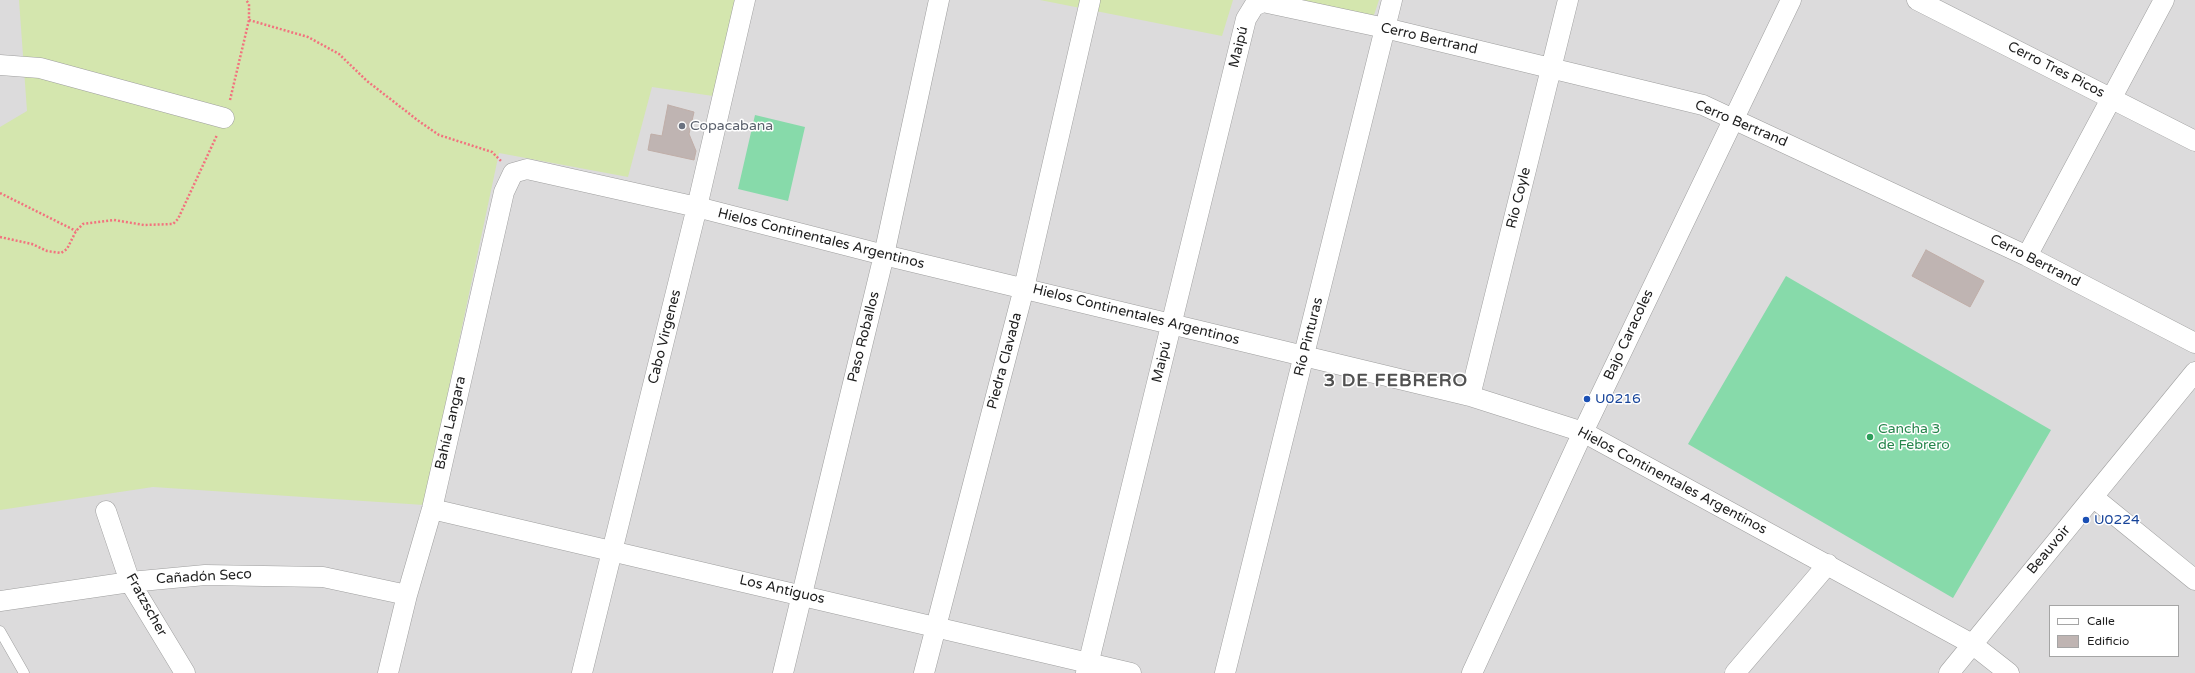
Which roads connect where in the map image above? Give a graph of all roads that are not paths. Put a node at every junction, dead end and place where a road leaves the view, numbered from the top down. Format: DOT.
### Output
graph roads {
  1 [pos="745,0"];
  2 [pos="939,0"];
  3 [pos="1392,0"];
  4 [pos="1568,0"];
  5 [pos="1791,0"];
  6 [pos="1917,0"];
  7 [pos="2164,0"];
  8 [pos="1090,1"];
  9 [pos="1254,6"];
  10 [pos="1385,28"];
  11 [pos="0,65"];
  12 [pos="1552,67"];
  13 [pos="2111,98"];
  14 [pos="1733,117"];
  15 [pos="224,118"];
  16 [pos="2195,141"];
  17 [pos="513,173"];
  18 [pos="697,207"];
  19 [pos="884,255"];
  20 [pos="2027,256"];
  21 [pos="1024,288"];
  22 [pos="1171,325"];
  23 [pos="2195,343"];
  24 [pos="1304,356"];
  25 [pos="2195,372"];
  26 [pos="1470,396"];
  27 [pos="1583,432"];
  28 [pos="2093,497"];
  29 [pos="432,509"];
  30 [pos="106,511"];
  31 [pos="613,551"];
  32 [pos="1828,564"];
  33 [pos="2195,580"];
  34 [pos="130,582"];
  35 [pos="407,595"];
  36 [pos="802,595"];
  37 [pos="0,601"];
  38 [pos="935,628"];
  39 [pos="0,631"];
  40 [pos="1972,644"];
  41 [pos="1087,668"];
  42 [pos="24,673"];
  43 [pos="185,673"];
  44 [pos="388,673"];
  45 [pos="582,673"];
  46 [pos="783,673"];
  47 [pos="924,673"];
  48 [pos="1131,673"];
  49 [pos="1225,673"];
  50 [pos="1472,673"];
  51 [pos="1735,673"];
  52 [pos="1949,673"];
  53 [pos="2009,673"];
  1 -- 18 [label="street, Cabo Virgenes"];
  2 -- 19 [label="street, Paso Roballos"];
  3 -- 10 [label="street, Río Pinturas"];
  4 -- 12 [label="street, Río Coyle"];
  5 -- 14 [label="street, Bajo Caracoles"];
  6 -- 13 [label="street, Cerro Tres Picos"];
  7 -- 13 [label="street"];
  8 -- 21 [label="street, Piedra Clavada"];
  9 -- 10 [label="street, Cerro Bertrand"];
  9 -- 22 [label="street, Maipú"];
  10 -- 12 [label="street, Cerro Bertrand"];
  10 -- 24 [label="street, Río Pinturas"];
  11 -- 15 [label="street"];
  12 -- 14 [label="street, Cerro Bertrand"];
  12 -- 26 [label="street, Río Coyle"];
  13 -- 16 [label="street, Cerro Tres Picos"];
  13 -- 20 [label="street"];
  14 -- 20 [label="street, Cerro Bertrand"];
  14 -- 27 [label="street, Bajo Caracoles"];
  17 -- 18 [label="street, Hielos Continentales Argentinos"];
  17 -- 29 [label="street, Bahía Langara"];
  18 -- 19 [label="street, Hielos Continentales Argentinos"];
  18 -- 31 [label="street, Cabo Virgenes"];
  19 -- 21 [label="street, Hielos Continentales Argentinos"];
  19 -- 36 [label="street, Paso Roballos"];
  20 -- 23 [label="street, Cerro Bertrand"];
  21 -- 22 [label="street, Hielos Continentales Argentinos"];
  21 -- 38 [label="street, Piedra Clavada"];
  22 -- 24 [label="street, Hielos Continentales Argentinos"];
  22 -- 41 [label="street, Maipú"];
  24 -- 26 [label="street, Hielos Continentales Argentinos"];
  24 -- 49 [label="street, Río Pinturas"];
  25 -- 28 [label="street, Beauvoir"];
  26 -- 27 [label="street, Hielos Continentales Argentinos"];
  27 -- 32 [label="street, Hielos Continentales Argentinos"];
  27 -- 50 [label="street, Bajo Caracoles"];
  28 -- 33 [label="street"];
  28 -- 40 [label="street, Beauvoir"];
  29 -- 31 [label="street, Los Antiguos"];
  29 -- 35 [label="street, Bahía Langara"];
  30 -- 34 [label="street, Fratzscher"];
  31 -- 36 [label="street, Los Antiguos"];
  31 -- 45 [label="street, Cabo Virgenes"];
  32 -- 40 [label="street, Hielos Continentales Argentinos"];
  32 -- 51 [label="street"];
  34 -- 35 [label="street, Cañadón Seco"];
  34 -- 37 [label="street, Cañadón Seco"];
  34 -- 43 [label="street, Fratzscher"];
  35 -- 44 [label="street, Bahía Langara"];
  36 -- 38 [label="street, Los Antiguos"];
  36 -- 46 [label="street, Paso Roballos"];
  38 -- 41 [label="street, Los Antiguos"];
  38 -- 47 [label="street, Piedra Clavada"];
  39 -- 42 [label="lane"];
  40 -- 52 [label="street, Beauvoir"];
  40 -- 53 [label="street, Hielos Continentales Argentinos"];
  41 -- 48 [label="street, Los Antiguos"];
}
